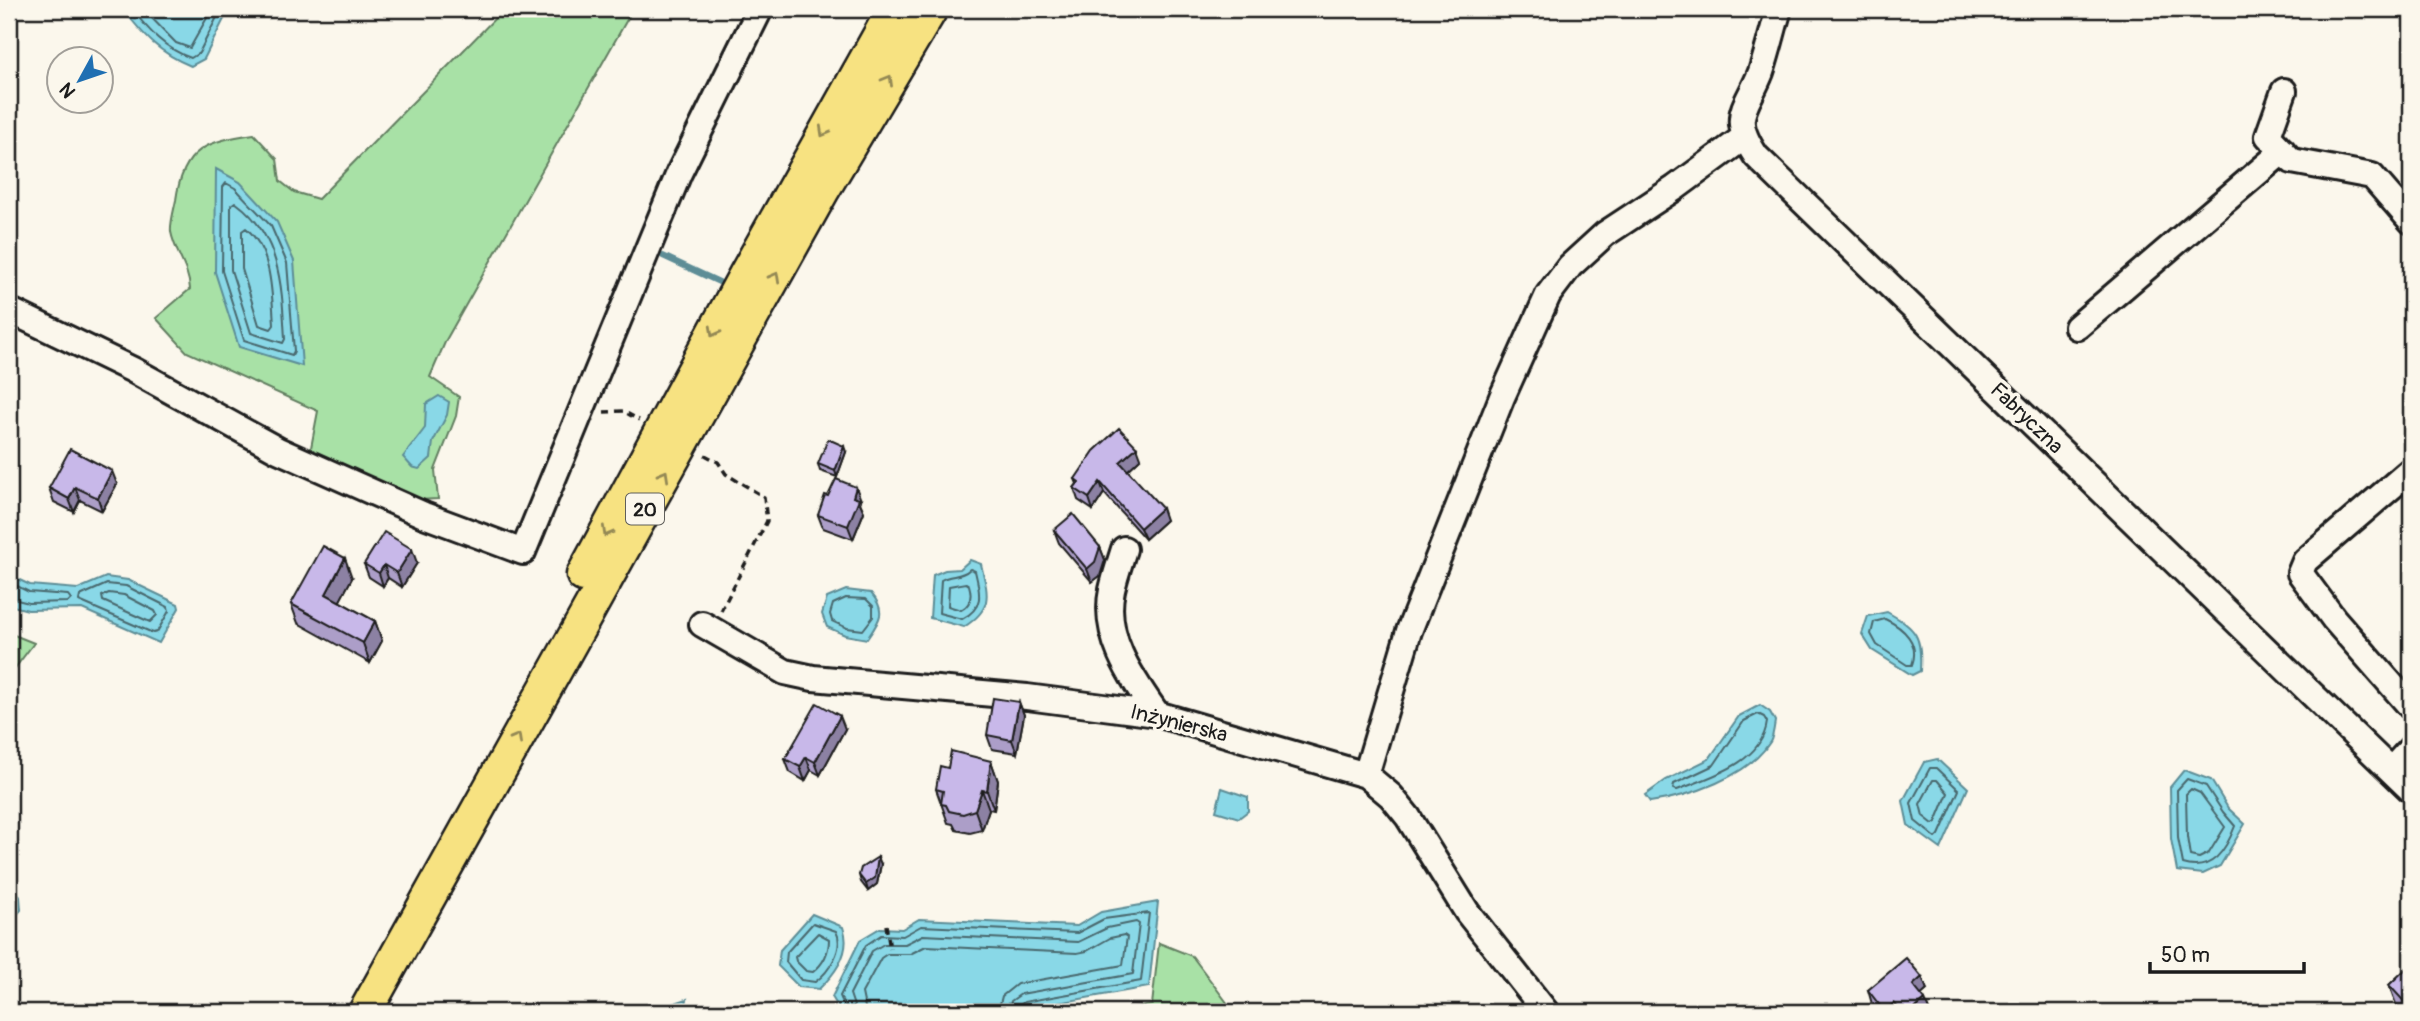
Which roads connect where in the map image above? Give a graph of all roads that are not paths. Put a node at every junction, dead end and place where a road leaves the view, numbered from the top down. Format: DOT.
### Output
graph roads {
  1 [pos="760,9"];
  2 [pos="894,9"];
  3 [pos="931,9"];
  4 [pos="1779,9"];
  5 [pos="2284,91"];
  6 [pos="1744,138"];
  7 [pos="2283,150"];
  8 [pos="2411,221"];
  9 [pos="9,310"];
  10 [pos="2077,327"];
  11 [pos="2411,470"];
  12 [pos="1124,549"];
  13 [pos="708,628"];
  14 [pos="2411,707"];
  15 [pos="1157,714"];
  16 [pos="2411,748"];
  17 [pos="2391,770"];
  18 [pos="1366,775"];
  19 [pos="2411,790"];
  20 [pos="342,1012"];
  21 [pos="365,1012"];
  22 [pos="1546,1012"];
  1 -- 9 [label="street"];
  2 -- 20 [label="main road, 20, one-way"];
  21 -- 3 [label="main road, 20, one-way"];
  4 -- 6 [label="street"];
  5 -- 7 [label="street"];
  6 -- 17 [label="street, Fabryczna"];
  6 -- 18 [label="street"];
  7 -- 8 [label="street"];
  7 -- 10 [label="street"];
  11 -- 14 [label="street"];
  12 -- 15 [label="street"];
  13 -- 15 [label="street, Inżynierska"];
  15 -- 18 [label="street, Inżynierska"];
  16 -- 17 [label="street"];
  17 -- 19 [label="street, Fabryczna"];
  18 -- 22 [label="street, Inżynierska"];
}
